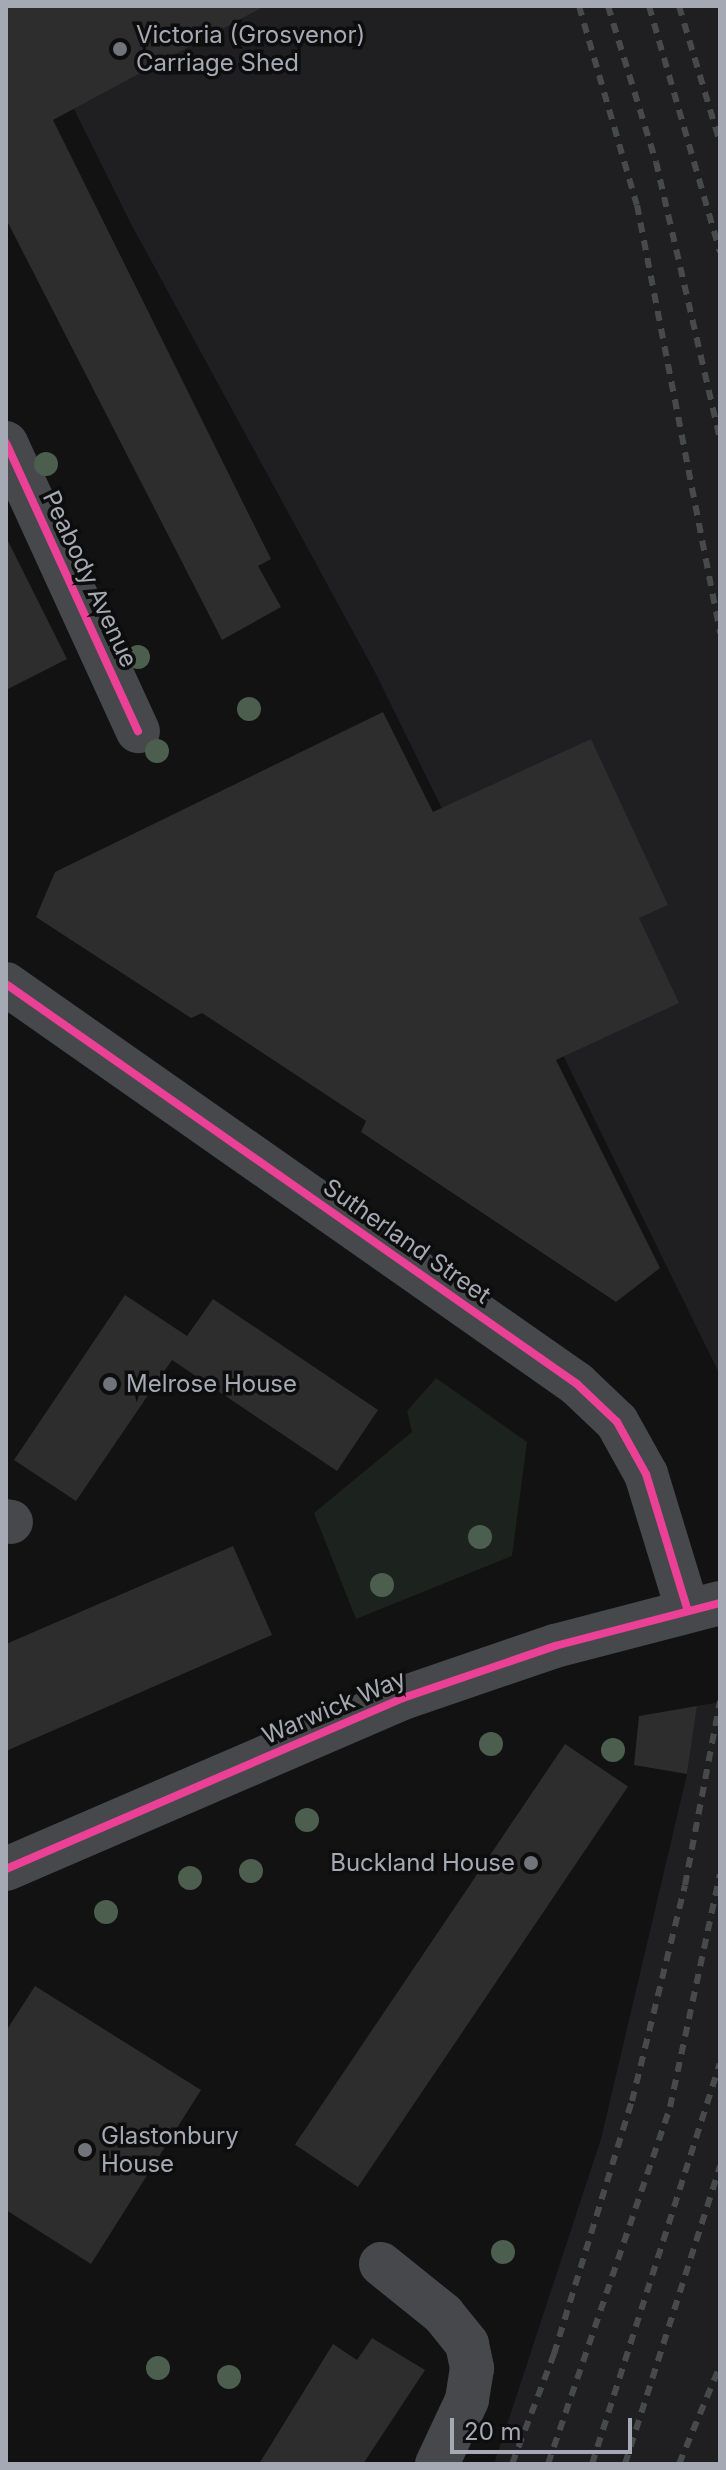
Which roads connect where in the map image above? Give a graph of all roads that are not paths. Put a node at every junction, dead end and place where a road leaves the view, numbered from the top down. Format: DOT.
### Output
graph roads {
  1 [pos="6,443"];
  2 [pos="138,731"];
  3 [pos="6,984"];
  4 [pos="704,1605"];
  5 [pos="6,1869"];
  6 [pos="381,2264"];
  7 [pos="437,2464"];
  1 -- 2 [label="street, Peabody Avenue"];
  3 -- 4 [label="street, Sutherland Street"];
  4 -- 5 [label="street, Warwick Way"];
  6 -- 7 [label="street"];
}
